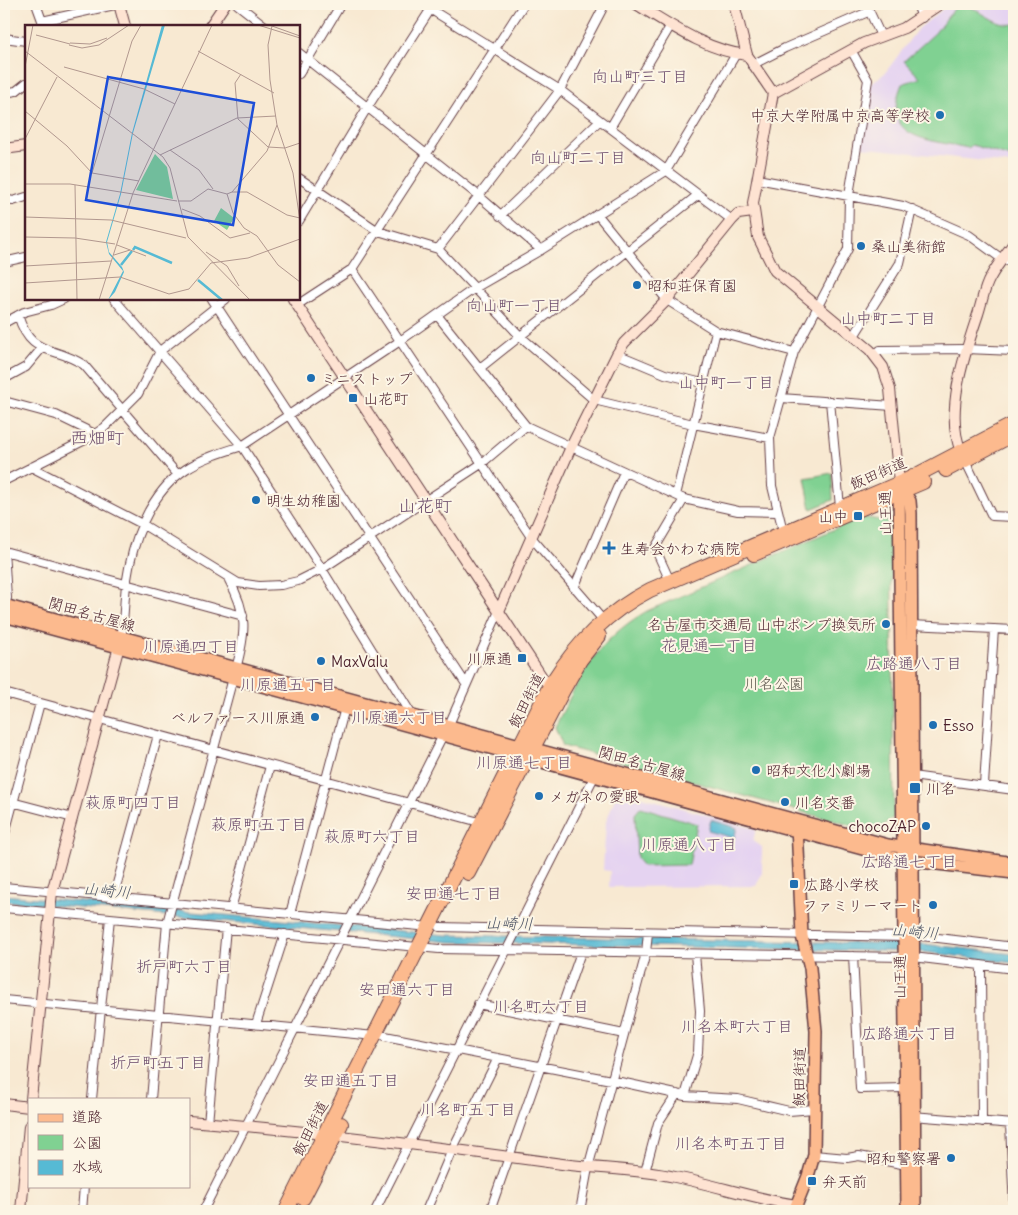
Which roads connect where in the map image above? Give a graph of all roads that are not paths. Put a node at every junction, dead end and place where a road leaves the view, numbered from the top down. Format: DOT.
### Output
graph roads {
  1 [pos="36,4"];
  2 [pos="119,4"];
  3 [pos="225,4"];
  4 [pos="237,4"];
  5 [pos="341,4"];
  6 [pos="422,4"];
  7 [pos="524,4"];
  8 [pos="605,4"];
  9 [pos="636,4"];
  10 [pos="734,4"];
  11 [pos="917,4"];
  12 [pos="940,4"];
  13 [pos="432,6"];
  14 [pos="867,8"];
  15 [pos="922,18"];
  16 [pos="43,24"];
  17 [pos="124,25"];
  18 [pos="211,25"];
  19 [pos="264,25"];
  20 [pos="672,25"];
  21 [pos="881,36"];
  22 [pos="4,38"];
  23 [pos="25,41"];
  24 [pos="851,50"];
  25 [pos="496,51"];
  26 [pos="300,54"];
  27 [pos="741,54"];
  28 [pos="307,60"];
  29 [pos="752,65"];
  30 [pos="300,72"];
  31 [pos="25,84"];
  32 [pos="560,90"];
  33 [pos="4,93"];
  34 [pos="774,93"];
  35 [pos="367,108"];
  36 [pos="599,121"];
  37 [pos="610,128"];
  38 [pos="25,146"];
  39 [pos="4,148"];
  40 [pos="427,156"];
  41 [pos="666,171"];
  42 [pos="300,179"];
  43 [pos="757,179"];
  44 [pos="317,192"];
  45 [pos="698,195"];
  46 [pos="848,195"];
  47 [pos="479,196"];
  48 [pos="25,197"];
  49 [pos="4,199"];
  50 [pos="912,209"];
  51 [pos="753,212"];
  52 [pos="597,214"];
  53 [pos="500,216"];
  54 [pos="300,219"];
  55 [pos="732,220"];
  56 [pos="378,230"];
  57 [pos="1014,243"];
  58 [pos="438,249"];
  59 [pos="541,250"];
  60 [pos="628,251"];
  61 [pos="25,257"];
  62 [pos="1002,259"];
  63 [pos="4,262"];
  64 [pos="1014,263"];
  65 [pos="352,270"];
  66 [pos="475,288"];
  67 [pos="300,299"];
  68 [pos="61,300"];
  69 [pos="115,300"];
  70 [pos="213,300"];
  71 [pos="225,300"];
  72 [pos="667,300"];
  73 [pos="295,302"];
  74 [pos="218,305"];
  75 [pos="817,308"];
  76 [pos="18,315"];
  77 [pos="437,315"];
  78 [pos="4,322"];
  79 [pos="716,331"];
  80 [pos="520,336"];
  81 [pos="854,336"];
  82 [pos="400,341"];
  83 [pos="42,348"];
  84 [pos="966,349"];
  85 [pos="160,351"];
  86 [pos="1014,351"];
  87 [pos="794,352"];
  88 [pos="617,354"];
  89 [pos="875,355"];
  90 [pos="480,368"];
  91 [pos="345,377"];
  92 [pos="4,379"];
  93 [pos="703,383"];
  94 [pos="781,398"];
  95 [pos="594,400"];
  96 [pos="4,401"];
  97 [pos="830,401"];
  98 [pos="892,406"];
  99 [pos="122,410"];
  100 [pos="288,414"];
  101 [pos="693,424"];
  102 [pos="1014,424"];
  103 [pos="526,426"];
  104 [pos="96,434"];
  105 [pos="1014,434"];
  106 [pos="770,438"];
  107 [pos="242,446"];
  108 [pos="571,447"];
  109 [pos="963,456"];
  110 [pos="481,464"];
  111 [pos="31,467"];
  112 [pos="624,472"];
  113 [pos="178,474"];
  114 [pos="4,481"];
  115 [pos="901,490"];
  116 [pos="676,495"];
  117 [pos="684,499"];
  118 [pos="425,500"];
  119 [pos="840,507"];
  120 [pos="777,512"];
  121 [pos="1014,517"];
  122 [pos="142,524"];
  123 [pos="783,532"];
  124 [pos="369,537"];
  125 [pos="531,538"];
  126 [pos="4,551"];
  127 [pos="322,569"];
  128 [pos="229,580"];
  129 [pos="670,581"];
  130 [pos="126,584"];
  131 [pos="574,588"];
  132 [pos="4,610"];
  133 [pos="498,611"];
  134 [pos="244,616"];
  135 [pos="603,620"];
  136 [pos="911,625"];
  137 [pos="994,629"];
  138 [pos="1014,630"];
  139 [pos="120,642"];
  140 [pos="235,674"];
  141 [pos="466,684"];
  142 [pos="557,687"];
  143 [pos="4,693"];
  144 [pos="40,703"];
  145 [pos="346,703"];
  146 [pos="412,715"];
  147 [pos="99,719"];
  148 [pos="445,731"];
  149 [pos="158,735"];
  150 [pos="214,750"];
  151 [pos="525,752"];
  152 [pos="270,766"];
  153 [pos="595,775"];
  154 [pos="912,776"];
  155 [pos="326,780"];
  156 [pos="984,785"];
  157 [pos="1014,790"];
  158 [pos="4,800"];
  159 [pos="409,802"];
  160 [pos="14,803"];
  161 [pos="73,818"];
  162 [pos="482,823"];
  163 [pos="797,826"];
  164 [pos="4,837"];
  165 [pos="908,855"];
  166 [pos="1014,863"];
  167 [pos="1014,873"];
  168 [pos="4,887"];
  169 [pos="52,892"];
  170 [pos="113,898"];
  171 [pos="172,905"];
  172 [pos="4,908"];
  173 [pos="231,909"];
  174 [pos="48,911"];
  175 [pos="290,914"];
  176 [pos="110,918"];
  177 [pos="349,920"];
  178 [pos="168,922"];
  179 [pos="226,928"];
  180 [pos="434,929"];
  181 [pos="516,930"];
  182 [pos="648,932"];
  183 [pos="285,934"];
  184 [pos="803,937"];
  185 [pos="909,937"];
  186 [pos="340,939"];
  187 [pos="425,947"];
  188 [pos="1014,947"];
  189 [pos="506,950"];
  190 [pos="582,952"];
  191 [pos="646,953"];
  192 [pos="695,954"];
  193 [pos="806,955"];
  194 [pos="853,956"];
  195 [pos="909,956"];
  196 [pos="981,965"];
  197 [pos="1014,969"];
  198 [pos="4,1000"];
  199 [pos="40,1003"];
  200 [pos="478,1004"];
  201 [pos="100,1009"];
  202 [pos="159,1015"];
  203 [pos="216,1020"];
  204 [pos="558,1021"];
  205 [pos="256,1024"];
  206 [pos="295,1028"];
  207 [pos="624,1034"];
  208 [pos="380,1036"];
  209 [pos="457,1049"];
  210 [pos="498,1058"];
  211 [pos="541,1066"];
  212 [pos="611,1080"];
  213 [pos="905,1088"];
  214 [pos="676,1094"];
  215 [pos="685,1096"];
  216 [pos="31,1098"];
  217 [pos="92,1098"];
  218 [pos="151,1098"];
  219 [pos="4,1104"];
  220 [pos="28,1107"];
  221 [pos="814,1110"];
  222 [pos="910,1116"];
  223 [pos="190,1121"];
  224 [pos="982,1122"];
  225 [pos="208,1123"];
  226 [pos="1012,1124"];
  227 [pos="246,1127"];
  228 [pos="330,1135"];
  229 [pos="28,1137"];
  230 [pos="408,1144"];
  231 [pos="452,1150"];
  232 [pos="814,1155"];
  233 [pos="509,1157"];
  234 [pos="906,1165"];
  235 [pos="588,1168"];
  236 [pos="645,1172"];
  237 [pos="84,1188"];
  238 [pos="795,1208"];
  239 [pos="1014,1209"];
  240 [pos="21,1211"];
  241 [pos="82,1211"];
  242 [pos="203,1211"];
  243 [pos="286,1211"];
  244 [pos="297,1211"];
  245 [pos="375,1211"];
  246 [pos="426,1211"];
  247 [pos="490,1211"];
  248 [pos="580,1211"];
  249 [pos="907,1211"];
  250 [pos="915,1211"];
  1 -- 16 [label="street"];
  2 -- 16 [label="street"];
  2 -- 17 [label="street"];
  3 -- 18 [label="street"];
  4 -- 19 [label="street"];
  5 -- 28 [label="street"];
  6 -- 13 [label="street"];
  7 -- 25 [label="street"];
  8 -- 32 [label="street"];
  9 -- 20 [label="street"];
  10 -- 27 [label="street"];
  11 -- 15 [label="street"];
  12 -- 15 [label="street"];
  13 -- 25 [label="street"];
  13 -- 35 [label="street"];
  14 -- 21 [label="street"];
  14 -- 29 [label="street"];
  15 -- 21 [label="street"];
  20 -- 27 [label="street"];
  20 -- 37 [label="street"];
  21 -- 24 [label="street"];
  22 -- 23 [label="street"];
  24 -- 34 [label="street"];
  24 -- 46 [label="street"];
  25 -- 32 [label="street"];
  25 -- 40 [label="street"];
  26 -- 28 [label="street"];
  27 -- 29 [label="street"];
  27 -- 41 [label="street"];
  28 -- 30 [label="street"];
  28 -- 35 [label="street"];
  29 -- 34 [label="street"];
  31 -- 33 [label="street"];
  32 -- 36 [label="street"];
  32 -- 47 [label="street"];
  34 -- 43 [label="street"];
  35 -- 40 [label="street"];
  35 -- 44 [label="street"];
  36 -- 37 [label="street"];
  36 -- 53 [label="street"];
  37 -- 41 [label="street"];
  38 -- 39 [label="street"];
  40 -- 47 [label="street"];
  40 -- 56 [label="street"];
  41 -- 45 [label="street"];
  41 -- 52 [label="street"];
  42 -- 44 [label="street"];
  43 -- 46 [label="street"];
  43 -- 51 [label="street"];
  44 -- 54 [label="street"];
  44 -- 56 [label="street"];
  45 -- 55 [label="street"];
  45 -- 60 [label="street"];
  46 -- 50 [label="street"];
  46 -- 75 [label="street"];
  47 -- 53 [label="street"];
  47 -- 58 [label="street"];
  48 -- 49 [label="street"];
  50 -- 62 [label="street"];
  50 -- 81 [label="street"];
  51 -- 55 [label="street"];
  51 -- 75 [label="street"];
  52 -- 59 [label="street"];
  52 -- 60 [label="street"];
  53 -- 59 [label="street"];
  55 -- 72 [label="street"];
  56 -- 58 [label="street"];
  56 -- 65 [label="street"];
  57 -- 62 [label="street"];
  58 -- 66 [label="street"];
  59 -- 66 [label="street"];
  60 -- 72 [label="street"];
  60 -- 80 [label="street"];
  61 -- 63 [label="street"];
  62 -- 64 [label="street"];
  62 -- 84 [label="street"];
  65 -- 67 [label="street"];
  65 -- 82 [label="street"];
  66 -- 77 [label="street"];
  66 -- 80 [label="street"];
  68 -- 76 [label="street"];
  69 -- 85 [label="street"];
  70 -- 74 [label="street"];
  71 -- 74 [label="street"];
  72 -- 79 [label="street"];
  72 -- 88 [label="street"];
  73 -- 91 [label="street"];
  74 -- 85 [label="street"];
  74 -- 100 [label="street"];
  75 -- 81 [label="street"];
  75 -- 87 [label="street"];
  76 -- 78 [label="street"];
  76 -- 83 [label="street"];
  77 -- 82 [label="street"];
  77 -- 90 [label="street"];
  79 -- 87 [label="street"];
  79 -- 93 [label="street"];
  80 -- 90 [label="street"];
  80 -- 95 [label="street"];
  81 -- 89 [label="street"];
  82 -- 91 [label="street"];
  82 -- 110 [label="street"];
  83 -- 92 [label="street"];
  83 -- 99 [label="street"];
  84 -- 86 [label="street"];
  84 -- 89 [label="street"];
  84 -- 109 [label="street"];
  85 -- 99 [label="street"];
  85 -- 107 [label="street"];
  87 -- 94 [label="street"];
  88 -- 93 [label="street"];
  88 -- 95 [label="street"];
  89 -- 98 [label="street"];
  90 -- 103 [label="street"];
  91 -- 100 [label="street"];
  91 -- 118 [label="street"];
  93 -- 101 [label="street"];
  94 -- 97 [label="street"];
  94 -- 106 [label="street"];
  95 -- 101 [label="street"];
  95 -- 108 [label="street"];
  96 -- 104 [label="street"];
  97 -- 98 [label="street"];
  97 -- 119 [label="street"];
  98 -- 115 [label="street"];
  99 -- 104 [label="street"];
  99 -- 113 [label="street"];
  100 -- 107 [label="street"];
  100 -- 124 [label="street"];
  101 -- 106 [label="street"];
  101 -- 116 [label="street"];
  102 -- 109 [label="highway, 飯田街道"];
  103 -- 108 [label="street"];
  103 -- 110 [label="street"];
  104 -- 111 [label="street"];
  105 -- 109 [label="highway, 飯田街道"];
  106 -- 120 [label="street"];
  107 -- 113 [label="street"];
  107 -- 127 [label="street"];
  108 -- 112 [label="street"];
  108 -- 125 [label="street"];
  109 -- 115 [label="highway, 飯田街道"];
  109 -- 121 [label="street"];
  110 -- 118 [label="street"];
  110 -- 125 [label="street"];
  111 -- 114 [label="street"];
  111 -- 122 [label="street"];
  112 -- 116 [label="street"];
  112 -- 131 [label="street"];
  113 -- 122 [label="street"];
  115 -- 119 [label="highway, 飯田街道"];
  115 -- 136 [label="main road, 山王通"];
  115 -- 142 [label="highway, 飯田街道"];
  115 -- 165 [label="main road, 山王通"];
  116 -- 117 [label="street"];
  117 -- 120 [label="street"];
  117 -- 129 [label="street"];
  118 -- 124 [label="street"];
  118 -- 133 [label="street"];
  119 -- 123 [label="highway, 飯田街道"];
  120 -- 123 [label="street"];
  122 -- 128 [label="street"];
  122 -- 130 [label="street"];
  123 -- 129 [label="highway, 飯田街道"];
  124 -- 127 [label="street"];
  124 -- 141 [label="street"];
  125 -- 131 [label="street"];
  125 -- 133 [label="street"];
  126 -- 130 [label="street"];
  126 -- 132 [label="street"];
  127 -- 128 [label="street"];
  127 -- 146 [label="street"];
  128 -- 134 [label="street"];
  129 -- 135 [label="highway, 飯田街道"];
  130 -- 134 [label="street"];
  130 -- 139 [label="street"];
  131 -- 135 [label="street"];
  132 -- 139 [label="main road, 関田名古屋線"];
  133 -- 141 [label="street"];
  133 -- 142 [label="street"];
  134 -- 140 [label="street"];
  135 -- 142 [label="highway, 飯田街道"];
  136 -- 137 [label="street"];
  136 -- 154 [label="main road, 山王通"];
  137 -- 138 [label="street"];
  137 -- 156 [label="street"];
  139 -- 140 [label="main road, 関田名古屋線"];
  139 -- 147 [label="street"];
  140 -- 145 [label="main road, 関田名古屋線"];
  140 -- 150 [label="street"];
  141 -- 148 [label="street"];
  142 -- 151 [label="highway, 飯田街道"];
  143 -- 144 [label="street"];
  144 -- 147 [label="street"];
  144 -- 160 [label="street"];
  145 -- 146 [label="main road, 関田名古屋線"];
  145 -- 148 [label="main road, 関田名古屋線"];
  145 -- 155 [label="street"];
  146 -- 148 [label="main road, 関田名古屋線"];
  147 -- 149 [label="street"];
  147 -- 161 [label="street"];
  148 -- 151 [label="main road, 関田名古屋線"];
  148 -- 159 [label="street"];
  149 -- 150 [label="street"];
  149 -- 170 [label="street"];
  150 -- 152 [label="street"];
  150 -- 171 [label="street"];
  151 -- 153 [label="main road, 関田名古屋線"];
  151 -- 162 [label="highway, 飯田街道"];
  151 -- 163 [label="main road, 関田名古屋線"];
  151 -- 180 [label="highway, 飯田街道"];
  152 -- 155 [label="street"];
  152 -- 173 [label="street"];
  153 -- 163 [label="main road, 関田名古屋線"];
  153 -- 181 [label="street"];
  154 -- 156 [label="street"];
  154 -- 165 [label="main road, 山王通"];
  155 -- 159 [label="street"];
  155 -- 175 [label="street"];
  156 -- 157 [label="street"];
  158 -- 160 [label="street"];
  159 -- 162 [label="street"];
  159 -- 177 [label="street"];
  160 -- 161 [label="street"];
  160 -- 164 [label="street"];
  161 -- 169 [label="street"];
  162 -- 180 [label="highway, 飯田街道"];
  163 -- 165 [label="main road, 関田名古屋線"];
  163 -- 184 [label="main road, 飯田街道"];
  165 -- 166 [label="main road, 関田名古屋線"];
  165 -- 167 [label="main road, 関田名古屋線"];
  165 -- 185 [label="main road, 山王通"];
  168 -- 169 [label="street"];
  169 -- 170 [label="street"];
  169 -- 174 [label="street"];
  170 -- 171 [label="street"];
  171 -- 173 [label="street"];
  171 -- 178 [label="street"];
  172 -- 174 [label="street"];
  173 -- 175 [label="street"];
  174 -- 176 [label="street"];
  174 -- 199 [label="street"];
  175 -- 177 [label="street"];
  176 -- 178 [label="street"];
  176 -- 201 [label="street"];
  177 -- 180 [label="street"];
  177 -- 186 [label="street"];
  178 -- 179 [label="street"];
  178 -- 202 [label="street"];
  179 -- 183 [label="street"];
  179 -- 203 [label="street"];
  180 -- 181 [label="street"];
  180 -- 187 [label="highway, 飯田街道"];
  181 -- 182 [label="street"];
  181 -- 189 [label="street"];
  182 -- 184 [label="street"];
  182 -- 191 [label="street"];
  183 -- 186 [label="street"];
  183 -- 205 [label="street"];
  184 -- 185 [label="street"];
  184 -- 193 [label="main road, 飯田街道"];
  185 -- 188 [label="street"];
  185 -- 195 [label="main road, 山王通"];
  186 -- 187 [label="street"];
  186 -- 206 [label="street"];
  187 -- 189 [label="street"];
  187 -- 208 [label="highway, 飯田街道"];
  189 -- 190 [label="street"];
  189 -- 200 [label="street"];
  190 -- 191 [label="street"];
  190 -- 204 [label="street"];
  191 -- 192 [label="street"];
  191 -- 207 [label="street"];
  192 -- 193 [label="street"];
  192 -- 215 [label="street"];
  193 -- 194 [label="street"];
  193 -- 221 [label="main road, 飯田街道"];
  194 -- 195 [label="street"];
  194 -- 213 [label="street"];
  195 -- 196 [label="street"];
  195 -- 213 [label="main road, 山王通"];
  195 -- 222 [label="main road, 山王通"];
  196 -- 197 [label="street"];
  196 -- 224 [label="street"];
  198 -- 199 [label="street"];
  199 -- 201 [label="street"];
  199 -- 216 [label="street"];
  200 -- 204 [label="street"];
  200 -- 209 [label="street"];
  201 -- 202 [label="street"];
  201 -- 217 [label="street"];
  202 -- 203 [label="street"];
  202 -- 218 [label="street"];
  203 -- 205 [label="street"];
  203 -- 225 [label="street"];
  204 -- 207 [label="street"];
  204 -- 211 [label="street"];
  205 -- 206 [label="street"];
  206 -- 208 [label="street"];
  206 -- 227 [label="street"];
  207 -- 212 [label="street"];
  208 -- 209 [label="street"];
  208 -- 228 [label="highway, 飯田街道"];
  209 -- 210 [label="street"];
  209 -- 230 [label="street"];
  210 -- 211 [label="street"];
  210 -- 231 [label="street"];
  211 -- 212 [label="street"];
  211 -- 233 [label="street"];
  212 -- 214 [label="street"];
  212 -- 235 [label="street"];
  213 -- 222 [label="main road, 山王通"];
  214 -- 215 [label="street"];
  214 -- 236 [label="street"];
  215 -- 221 [label="street"];
  219 -- 220 [label="street"];
  221 -- 232 [label="main road, 飯田街道"];
  222 -- 224 [label="street"];
  222 -- 234 [label="main road, 山王通"];
  222 -- 250 [label="main road, 山王通"];
  223 -- 225 [label="street"];
  224 -- 226 [label="street"];
  225 -- 227 [label="street"];
  226 -- 239 [label="street"];
  227 -- 228 [label="street"];
  227 -- 242 [label="street"];
  228 -- 230 [label="street"];
  228 -- 243 [label="highway, 飯田街道"];
  228 -- 244 [label="highway, 飯田街道"];
  229 -- 240 [label="street"];
  230 -- 231 [label="street"];
  230 -- 245 [label="street"];
  231 -- 233 [label="street"];
  231 -- 246 [label="street"];
  232 -- 234 [label="street"];
  232 -- 238 [label="main road, 飯田街道"];
  233 -- 235 [label="street"];
  233 -- 247 [label="street"];
  234 -- 249 [label="main road, 山王通"];
  235 -- 236 [label="street"];
  235 -- 248 [label="street"];
  236 -- 238 [label="street"];
  237 -- 241 [label="street"];
}
